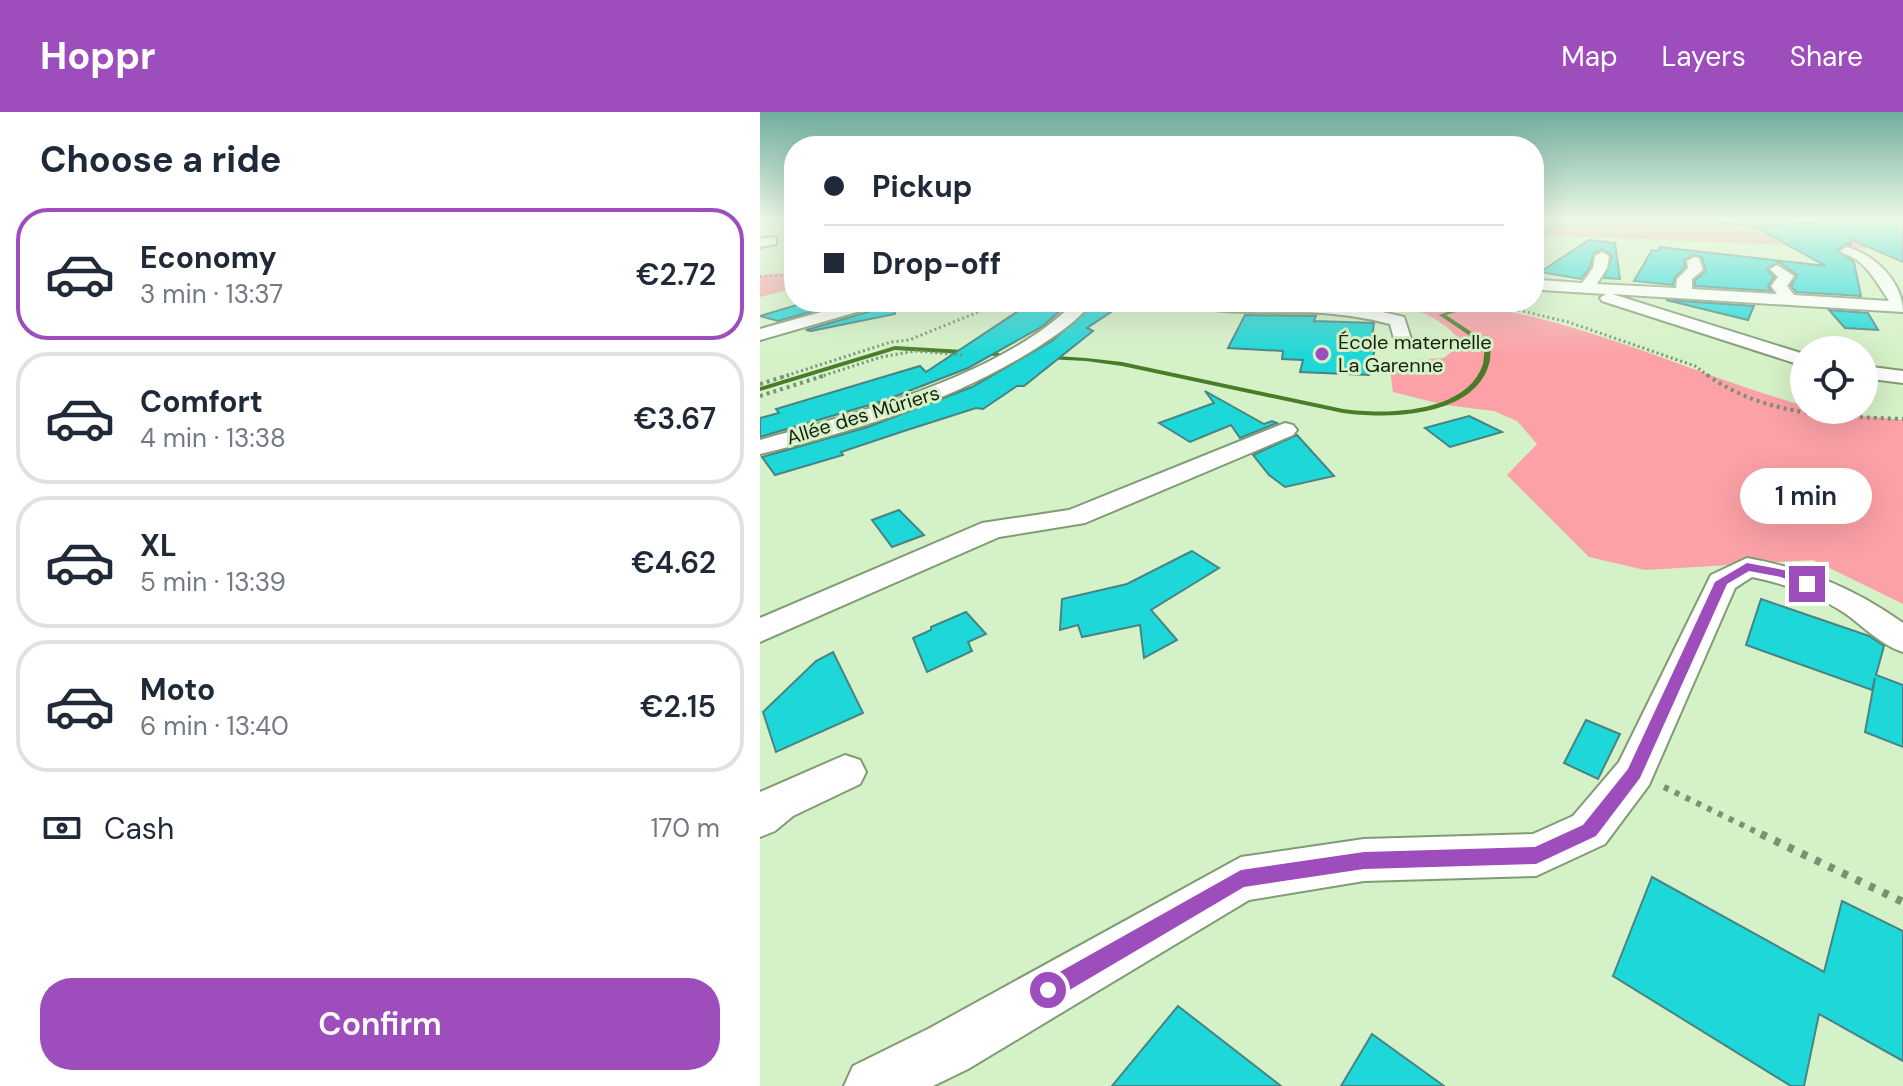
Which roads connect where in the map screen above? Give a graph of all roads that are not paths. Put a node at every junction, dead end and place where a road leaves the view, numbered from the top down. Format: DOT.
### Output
graph roads {
  1 [pos="1601,263"];
  2 [pos="1695,263"];
  3 [pos="1866,263"];
  4 [pos="1777,269"];
  5 [pos="1544,284"];
  6 [pos="1544,285"];
  7 [pos="1588,286"];
  8 [pos="1666,291"];
  9 [pos="1685,293"];
  10 [pos="1788,299"];
  11 [pos="1902,307"];
  12 [pos="840,312"];
  13 [pos="1074,312"];
  14 [pos="1359,312"];
  15 [pos="1664,317"];
  16 [pos="760,335"];
  17 [pos="1403,342"];
  18 [pos="1790,356"];
  19 [pos="1878,374"];
  20 [pos="1903,377"];
  21 [pos="1285,430"];
  22 [pos="760,447"];
  23 [pos="760,631"];
  24 [pos="1903,640"];
  25 [pos="845,772"];
  26 [pos="760,818"];
  27 [pos="873,1086"];
  1 -- 7 [label="street"];
  2 -- 9 [label="street"];
  3 -- 11 [label="street"];
  4 -- 10 [label="street"];
  5 -- 7 [label="street"];
  6 -- 15 [label="street"];
  7 -- 8 [label="street"];
  8 -- 9 [label="street"];
  8 -- 15 [label="street"];
  9 -- 10 [label="street"];
  10 -- 11 [label="street"];
  12 -- 16 [label="street"];
  13 -- 22 [label="street, Allée des Mûriers"];
  14 -- 17 [label="street"];
  15 -- 18 [label="street"];
  19 -- 20 [label="street"];
  21 -- 23 [label="street"];
  24 -- 27 [label="street"];
  25 -- 26 [label="street"];
}
